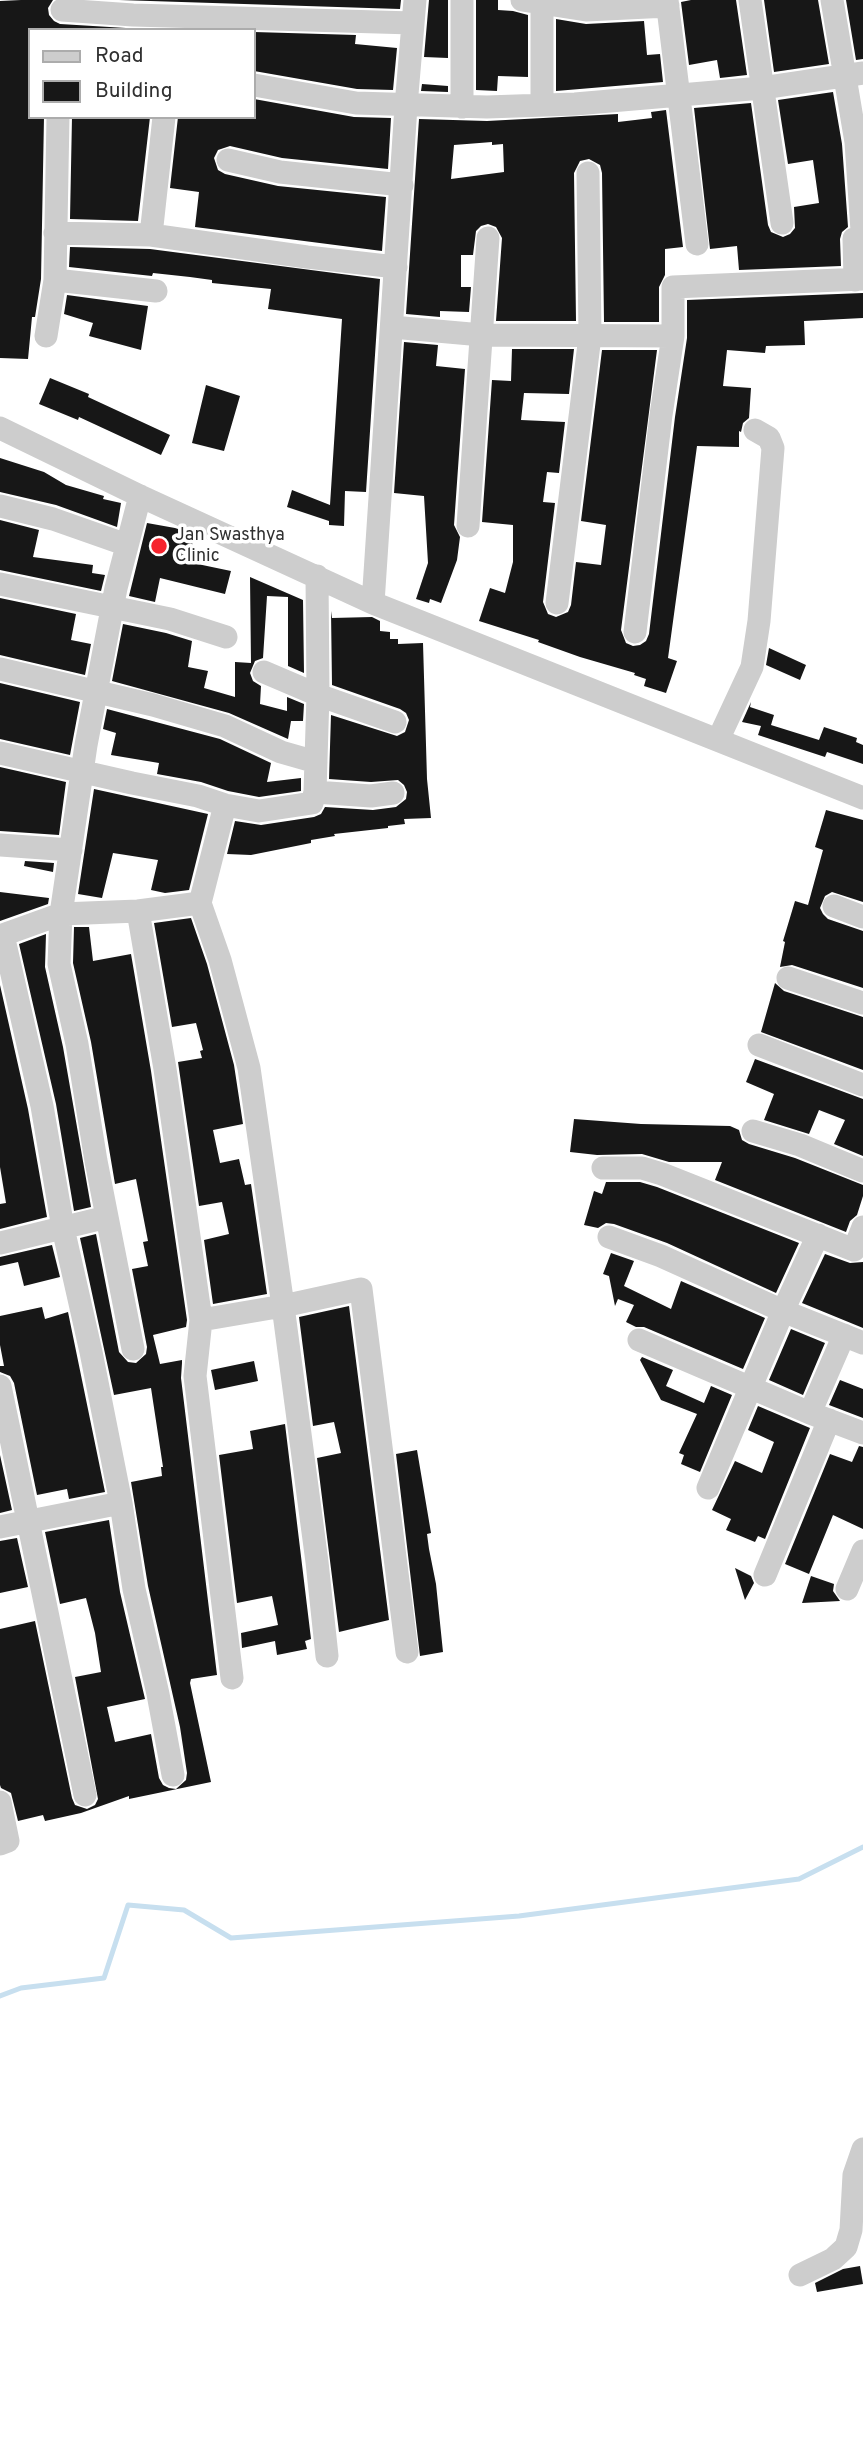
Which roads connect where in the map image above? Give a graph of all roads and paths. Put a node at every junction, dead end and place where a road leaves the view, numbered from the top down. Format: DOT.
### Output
graph roads {
  1 [pos="415,0"];
  2 [pos="462,0"];
  3 [pos="750,0"];
  4 [pos="832,0"];
  5 [pos="535,1"];
  6 [pos="668,3"];
  7 [pos="62,13"];
  8 [pos="156,23"];
  9 [pos="413,23"];
  10 [pos="854,75"];
  11 [pos="256,85"];
  12 [pos="762,88"];
  13 [pos="679,95"];
  14 [pos="542,105"];
  15 [pos="406,106"];
  16 [pos="462,107"];
  17 [pos="58,119"];
  18 [pos="164,119"];
  19 [pos="228,160"];
  20 [pos="588,173"];
  21 [pos="402,185"];
  22 [pos="782,223"];
  23 [pos="55,233"];
  24 [pos="151,235"];
  25 [pos="488,238"];
  26 [pos="697,244"];
  27 [pos="396,267"];
  28 [pos="55,280"];
  29 [pos="859,280"];
  30 [pos="156,291"];
  31 [pos="392,327"];
  32 [pos="482,335"];
  33 [pos="46,336"];
  34 [pos="590,336"];
  35 [pos="673,336"];
  36 [pos="0,428"];
  37 [pos="755,430"];
  38 [pos="140,496"];
  39 [pos="0,506"];
  40 [pos="468,526"];
  41 [pos="127,545"];
  42 [pos="317,576"];
  43 [pos="0,584"];
  44 [pos="373,603"];
  45 [pos="557,603"];
  46 [pos="113,609"];
  47 [pos="635,632"];
  48 [pos="226,637"];
  49 [pos="0,669"];
  50 [pos="264,672"];
  51 [pos="97,691"];
  52 [pos="318,695"];
  53 [pos="395,722"];
  54 [pos="718,740"];
  55 [pos="0,752"];
  56 [pos="316,762"];
  57 [pos="82,772"];
  58 [pos="315,792"];
  59 [pos="393,793"];
  60 [pos="863,798"];
  61 [pos="225,805"];
  62 [pos="0,845"];
  63 [pos="71,850"];
  64 [pos="200,903"];
  65 [pos="834,906"];
  66 [pos="138,911"];
  67 [pos="61,914"];
  68 [pos="863,918"];
  69 [pos="2,936"];
  70 [pos="788,978"];
  71 [pos="863,1003"];
  72 [pos="759,1045"];
  73 [pos="863,1085"];
  74 [pos="754,1131"];
  75 [pos="603,1168"];
  76 [pos="863,1171"];
  77 [pos="107,1217"];
  78 [pos="863,1227"];
  79 [pos="63,1228"];
  80 [pos="818,1235"];
  81 [pos="609,1237"];
  82 [pos="0,1243"];
  83 [pos="858,1252"];
  84 [pos="283,1306"];
  85 [pos="783,1311"];
  86 [pos="201,1320"];
  87 [pos="853,1339"];
  88 [pos="639,1340"];
  89 [pos="133,1349"];
  90 [pos="0,1386"];
  91 [pos="751,1387"];
  92 [pos="820,1416"];
  93 [pos="863,1433"];
  94 [pos="708,1488"];
  95 [pos="121,1503"];
  96 [pos="28,1521"];
  97 [pos="0,1527"];
  98 [pos="863,1551"];
  99 [pos="765,1574"];
  100 [pos="847,1589"];
  101 [pos="407,1652"];
  102 [pos="327,1656"];
  103 [pos="232,1678"];
  104 [pos="173,1775"];
  105 [pos="85,1795"];
  106 [pos="0,1802"];
  107 [pos="0,1844"];
  108 [pos="863,2149"];
  109 [pos="800,2275"];
  1 -- 9 [label="street"];
  2 -- 16 [label="street"];
  3 -- 12 [label="street"];
  4 -- 10 [label="street"];
  5 -- 6 [label="street"];
  5 -- 14 [label="street"];
  6 -- 13 [label="street"];
  7 -- 8 [label="street"];
  8 -- 9 [label="street"];
  9 -- 15 [label="street"];
  10 -- 12 [label="street"];
  10 -- 29 [label="street"];
  11 -- 15 [label="street"];
  12 -- 13 [label="street"];
  12 -- 22 [label="street"];
  13 -- 14 [label="street"];
  13 -- 26 [label="street"];
  14 -- 16 [label="street"];
  15 -- 16 [label="street"];
  15 -- 21 [label="street"];
  17 -- 23 [label="street"];
  18 -- 24 [label="street"];
  19 -- 21 [label="street"];
  20 -- 34 [label="street"];
  21 -- 27 [label="street"];
  23 -- 24 [label="street"];
  23 -- 28 [label="street"];
  24 -- 27 [label="street"];
  25 -- 32 [label="street"];
  27 -- 31 [label="street"];
  28 -- 30 [label="street"];
  28 -- 33 [label="street"];
  29 -- 35 [label="street"];
  31 -- 32 [label="street"];
  31 -- 44 [label="street"];
  32 -- 34 [label="street"];
  32 -- 40 [label="street"];
  34 -- 35 [label="street"];
  34 -- 45 [label="street"];
  35 -- 47 [label="street"];
  36 -- 38 [label="street"];
  37 -- 54 [label="street"];
  38 -- 41 [label="street"];
  38 -- 42 [label="street"];
  39 -- 41 [label="street"];
  41 -- 46 [label="street"];
  42 -- 44 [label="street"];
  42 -- 52 [label="street"];
  43 -- 46 [label="street"];
  44 -- 54 [label="street"];
  46 -- 48 [label="street"];
  46 -- 51 [label="street"];
  49 -- 51 [label="street"];
  50 -- 52 [label="street"];
  51 -- 56 [label="street"];
  51 -- 57 [label="street"];
  52 -- 53 [label="street"];
  52 -- 56 [label="street"];
  54 -- 60 [label="street"];
  55 -- 57 [label="street"];
  56 -- 58 [label="street"];
  57 -- 61 [label="street"];
  57 -- 63 [label="street"];
  58 -- 59 [label="street"];
  58 -- 61 [label="street"];
  61 -- 64 [label="street"];
  62 -- 63 [label="street"];
  63 -- 67 [label="street"];
  64 -- 66 [label="street"];
  64 -- 84 [label="street"];
  65 -- 68 [label="street"];
  66 -- 67 [label="street"];
  66 -- 86 [label="street"];
  67 -- 69 [label="street"];
  67 -- 77 [label="street"];
  69 -- 79 [label="street"];
  70 -- 71 [label="street"];
  72 -- 73 [label="street"];
  74 -- 76 [label="street"];
  75 -- 80 [label="street"];
  77 -- 79 [label="street"];
  77 -- 89 [label="street"];
  78 -- 83 [label="street"];
  79 -- 82 [label="street"];
  79 -- 95 [label="street"];
  80 -- 83 [label="street"];
  80 -- 85 [label="street"];
  81 -- 85 [label="street"];
  84 -- 86 [label="street"];
  84 -- 101 [label="street"];
  84 -- 102 [label="street"];
  85 -- 87 [label="street"];
  85 -- 91 [label="street"];
  86 -- 103 [label="street"];
  87 -- 92 [label="street"];
  88 -- 91 [label="street"];
  90 -- 96 [label="street"];
  91 -- 92 [label="street"];
  91 -- 94 [label="street"];
  92 -- 93 [label="street"];
  92 -- 99 [label="street"];
  95 -- 96 [label="street"];
  95 -- 104 [label="street"];
  96 -- 97 [label="street"];
  96 -- 105 [label="street"];
  98 -- 100 [label="street"];
  106 -- 107 [label="street"];
  108 -- 109 [label="street"];
}
